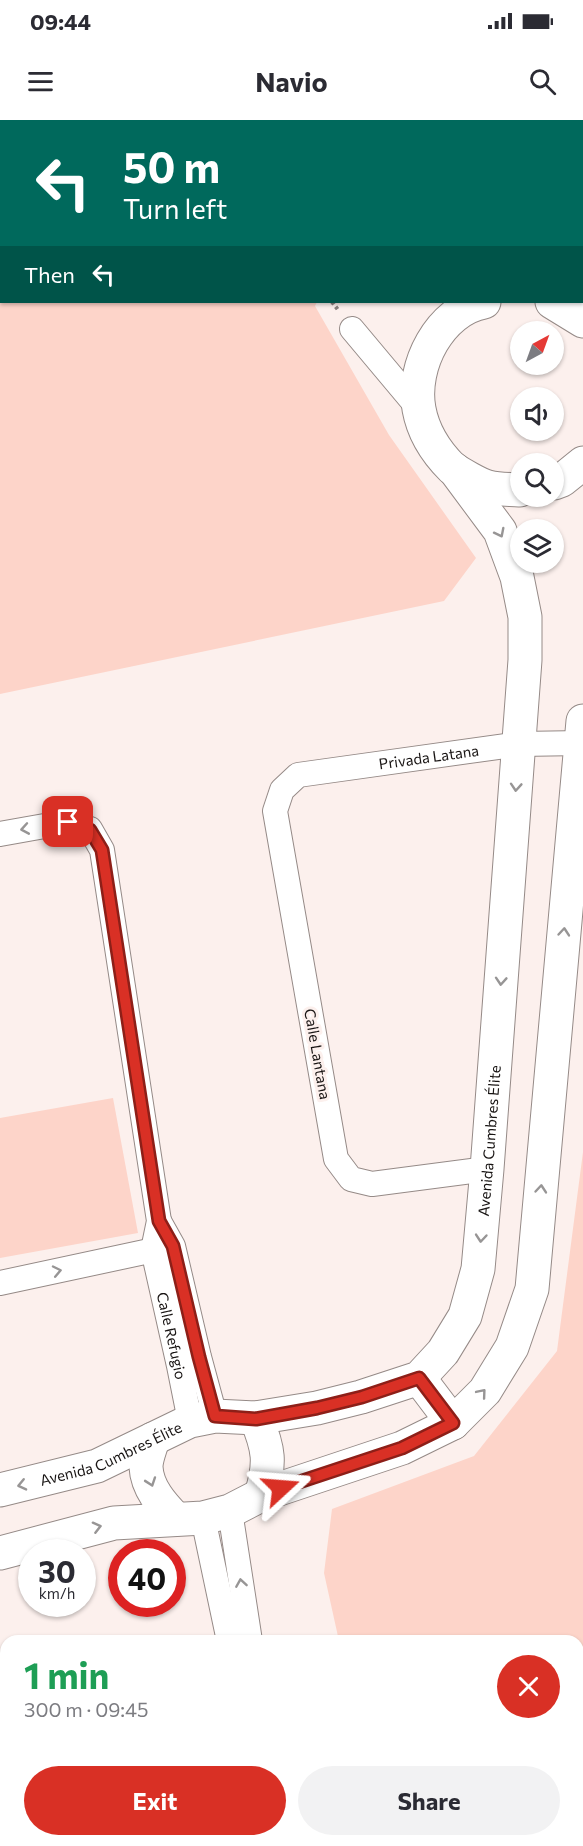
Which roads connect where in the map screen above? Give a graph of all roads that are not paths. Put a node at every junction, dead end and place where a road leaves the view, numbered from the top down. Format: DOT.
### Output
graph roads {
  1 [pos="474,303"];
  2 [pos="554,303"];
  3 [pos="583,321"];
  4 [pos="352,329"];
  5 [pos="418,409"];
  6 [pos="583,463"];
  7 [pos="453,469"];
  8 [pos="564,478"];
  9 [pos="510,489"];
  10 [pos="582,732"];
  11 [pos="519,744"];
  12 [pos="282,790"];
  13 [pos="0,834"];
  14 [pos="487,1169"];
  15 [pos="163,1248"];
  16 [pos="0,1283"];
  17 [pos="419,1378"];
  18 [pos="202,1418"];
  19 [pos="256,1419"];
  20 [pos="453,1423"];
  21 [pos="153,1439"];
  22 [pos="0,1490"];
  23 [pos="261,1495"];
  24 [pos="203,1516"];
  25 [pos="0,1553"];
  26 [pos="228,1635"];
  27 [pos="248,1635"];
  1 -- 5 [label="street, Avenida Cumbres Élite"];
  2 -- 3 [label="street"];
  4 -- 5 [label="street"];
  5 -- 7 [label="street, Avenida Cumbres Élite"];
  6 -- 8 [label="street"];
  7 -- 9 [label="street"];
  7 -- 11 [label="street, Avenida Cumbres Élite, one-way"];
  10 -- 11 [label="street, Privada Latana"];
  20 -- 10 [label="street, one-way"];
  11 -- 12 [label="street, Privada Latana"];
  11 -- 14 [label="street, Avenida Cumbres Élite, one-way"];
  12 -- 14 [label="street, Calle Lantana"];
  15 -- 13 [label="street, Calle Refugio, one-way"];
  14 -- 17 [label="street, Avenida Cumbres Élite, one-way"];
  16 -- 15 [label="street, one-way"];
  15 -- 18 [label="street, Calle Refugio"];
  17 -- 19 [label="street, Avenida Cumbres Élite"];
  17 -- 20 [label="street"];
  18 -- 19 [label="street, Avenida Cumbres Élite"];
  18 -- 21 [label="street, Avenida Cumbres Élite"];
  19 -- 23 [label="street"];
  20 -- 23 [label="street"];
  21 -- 22 [label="street, Avenida Cumbres Élite, one-way"];
  21 -- 24 [label="street, one-way"];
  23 -- 24 [label="street"];
  25 -- 24 [label="street, one-way"];
  24 -- 26 [label="street"];
  27 -- 24 [label="street, one-way"];
}
